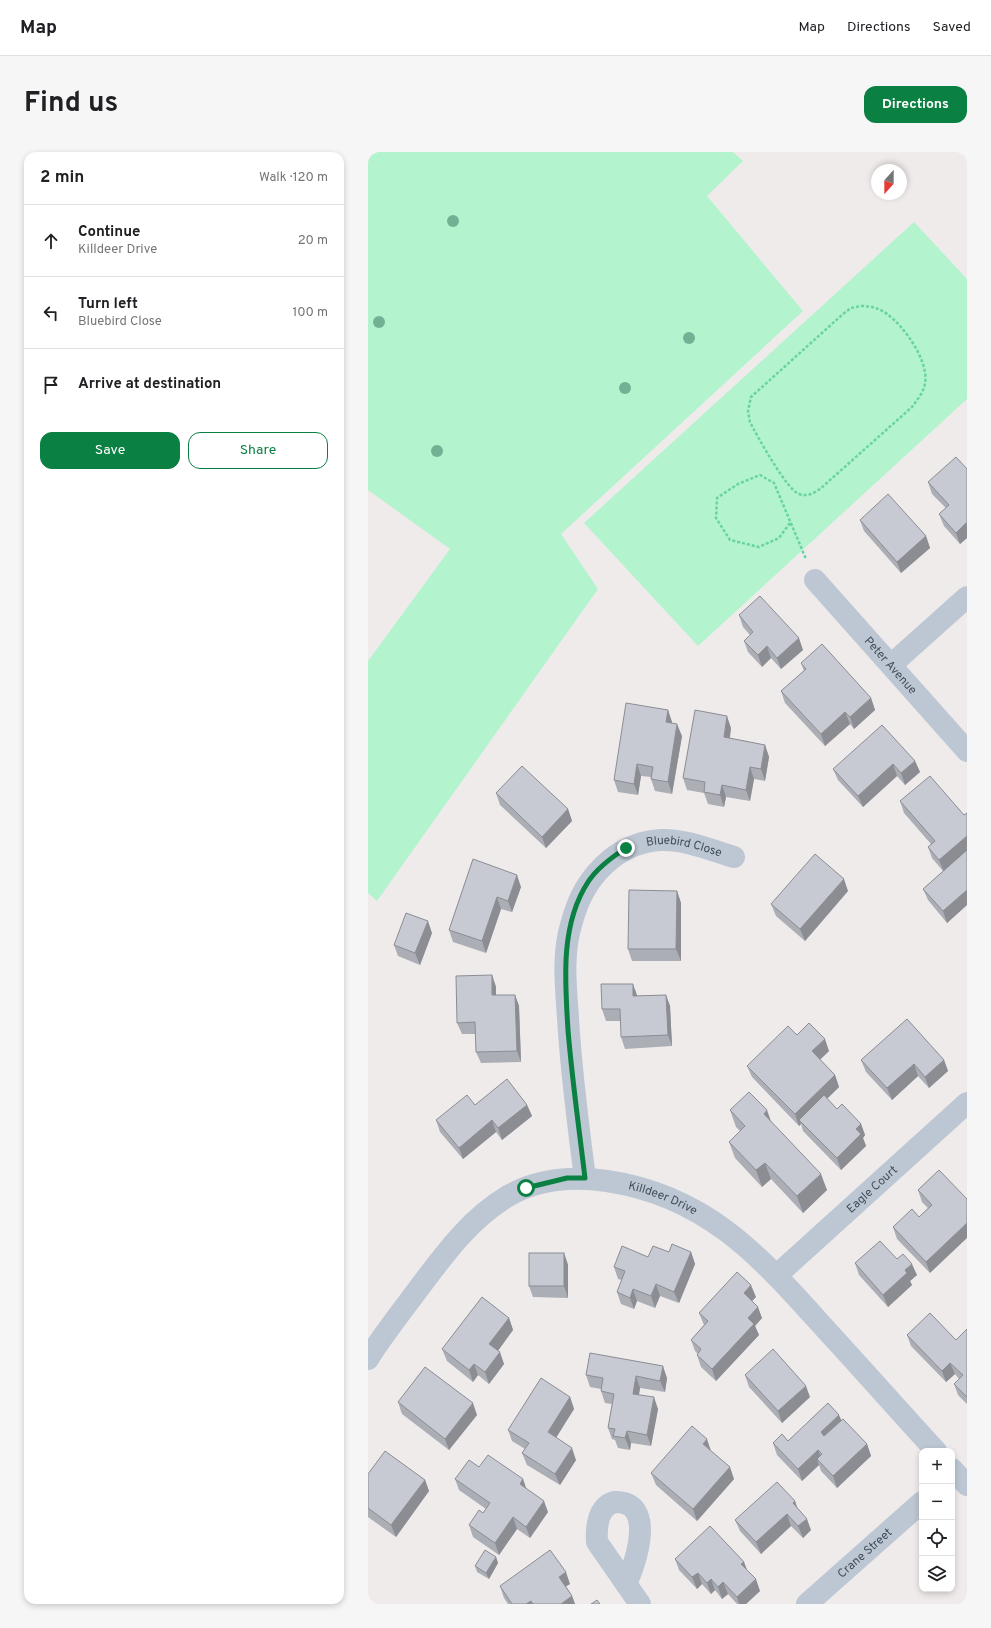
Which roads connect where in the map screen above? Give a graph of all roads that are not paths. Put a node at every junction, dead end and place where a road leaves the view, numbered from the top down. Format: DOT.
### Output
graph roads {
  1 [pos="815,580"];
  2 [pos="967,597"];
  3 [pos="891,665"];
  4 [pos="967,751"];
  5 [pos="734,857"];
  6 [pos="967,1103"];
  7 [pos="585,1178"];
  8 [pos="777,1275"];
  9 [pos="368,1358"];
  10 [pos="933,1448"];
  11 [pos="919,1505"];
  12 [pos="626,1584"];
  13 [pos="640,1604"];
  14 [pos="807,1604"];
  1 -- 3 [label="street, Peter Avenue"];
  2 -- 3 [label="street"];
  3 -- 4 [label="street, Peter Avenue"];
  5 -- 7 [label="street, Bluebird Close"];
  6 -- 8 [label="street, Eagle Court"];
  7 -- 8 [label="street, Killdeer Drive"];
  7 -- 9 [label="street, Killdeer Drive"];
  8 -- 10 [label="street, Killdeer Drive"];
  11 -- 14 [label="street, Crane Street"];
  12 -- 13 [label="street"];
}
